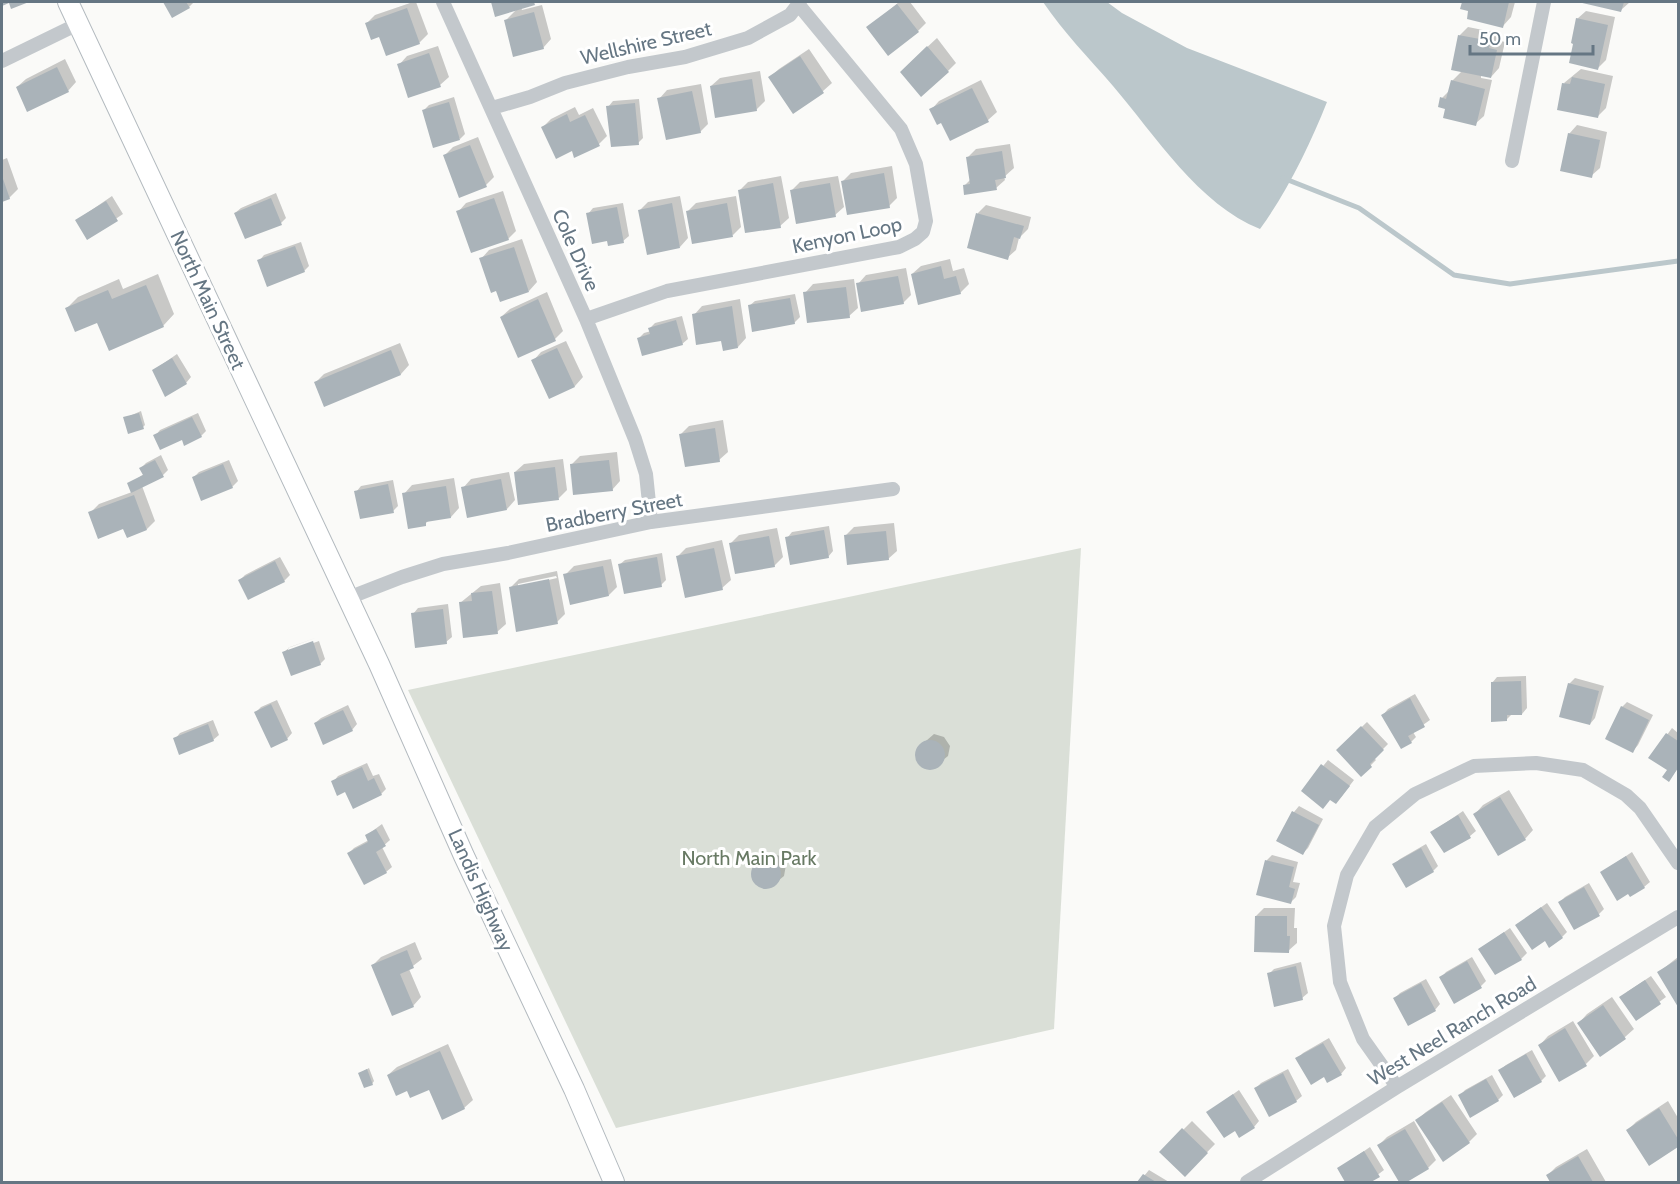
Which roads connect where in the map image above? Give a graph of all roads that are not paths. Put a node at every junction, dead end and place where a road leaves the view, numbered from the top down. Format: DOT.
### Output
graph roads {
  1 [pos="68,2"];
  2 [pos="443,2"];
  3 [pos="1544,2"];
  4 [pos="799,3"];
  5 [pos="78,24"];
  6 [pos="2,61"];
  7 [pos="492,108"];
  8 [pos="1512,161"];
  9 [pos="585,319"];
  10 [pos="893,489"];
  11 [pos="651,522"];
  12 [pos="348,597"];
  13 [pos="1678,863"];
  14 [pos="1678,917"];
  15 [pos="1397,1087"];
  16 [pos="614,1182"];
  17 [pos="1247,1182"];
  1 -- 5 [label="main road, North Main Street"];
  2 -- 7 [label="street, Cole Drive"];
  3 -- 8 [label="street"];
  4 -- 7 [label="street, Wellshire Street"];
  4 -- 9 [label="street, Kenyon Loop"];
  5 -- 6 [label="street"];
  5 -- 12 [label="main road, North Main Street"];
  7 -- 9 [label="street, Cole Drive"];
  9 -- 11 [label="street, Cole Drive"];
  10 -- 11 [label="street, Bradberry Street"];
  11 -- 12 [label="street, Bradberry Street"];
  12 -- 16 [label="main road, Landis Highway"];
  13 -- 15 [label="street"];
  14 -- 15 [label="street, West Neel Ranch Road"];
  15 -- 17 [label="street, West Neel Ranch Road"];
}
